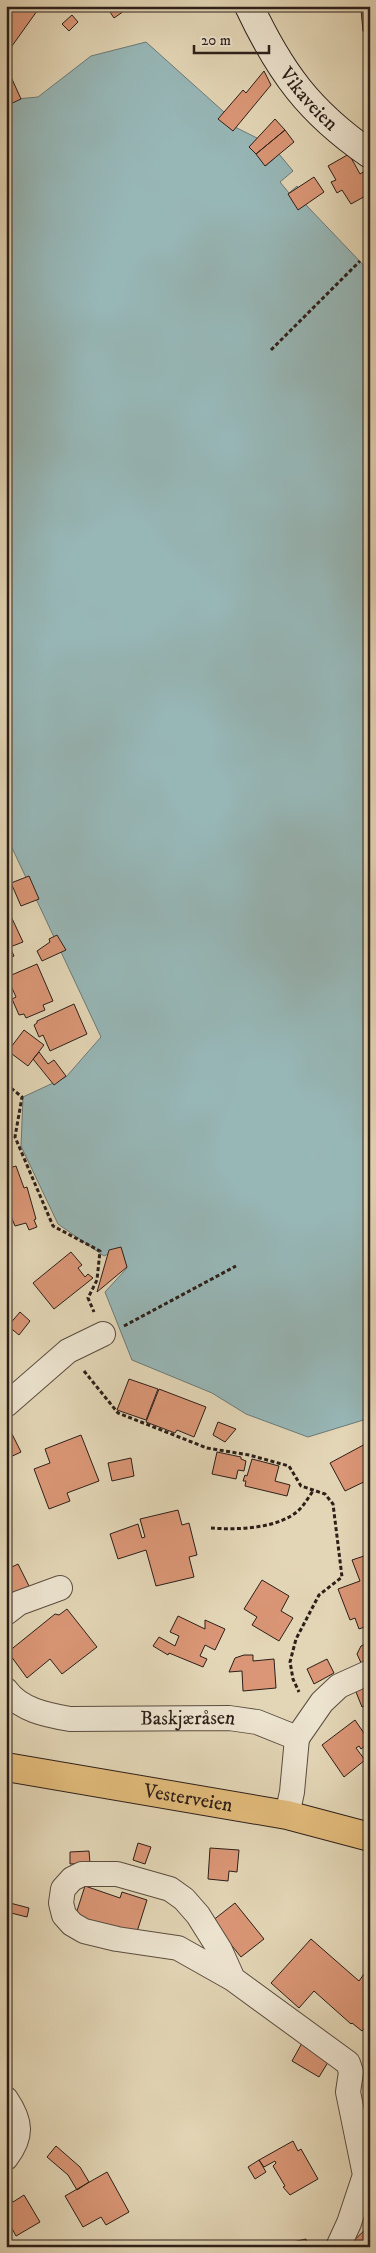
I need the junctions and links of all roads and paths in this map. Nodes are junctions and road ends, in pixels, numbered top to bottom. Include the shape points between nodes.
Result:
1 (249, 6) edge
2 (370, 154) edge
3 (360, 261) dead end
4 (270, 350) dead end
5 (6, 1084) edge
6 (236, 1266) dead end
7 (113, 1330) junction
8 (68, 1351) junction
9 (6, 1405) edge
10 (314, 1490) junction
11 (211, 1528) dead end
12 (60, 1588) dead end
13 (6, 1613) edge
14 (370, 1672) edge
15 (6, 1690) edge
16 (314, 1712) junction
17 (296, 1738) junction
18 (6, 1767) edge
19 (287, 1816) junction
20 (370, 1837) edge
21 (233, 1979) junction
22 (6, 2099) edge
23 (6, 2158) edge
24 (338, 2247) edge

1 - 2 main road, Vikaveien via 269,49 296,88 336,128
3 - 4 path
5 - 7 path via 22,1097 15,1138 53,1226 100,1251 96,1280 88,1298
6 - 7 path
7 - 8 street
8 - 9 street
8 - 10 path via 118,1414 207,1448 249,1454 289,1466 300,1486
10 - 11 path via 300,1510 284,1519 241,1530
10 - 16 path via 325,1494 333,1504 342,1577 319,1595 296,1639 290,1662 301,1696
12 - 13 street via 19,1603
14 - 16 street via 339,1686
15 - 17 street, Baskjæråsen via 28,1708 45,1715 70,1719 229,1718 257,1722
16 - 17 street
17 - 19 street
18 - 19 main road, Vesterveien
19 - 20 main road, Vesterveien
21 - 21 street via 178,1948 84,1931 64,1915 61,1903 64,1889 82,1874 117,1874 170,1889 198,1915 220,1950
21 - 24 street via 348,2063 351,2072 348,2092 365,2175 350,2223
22 - 23 street via 17,2114 19,2131 14,2148

